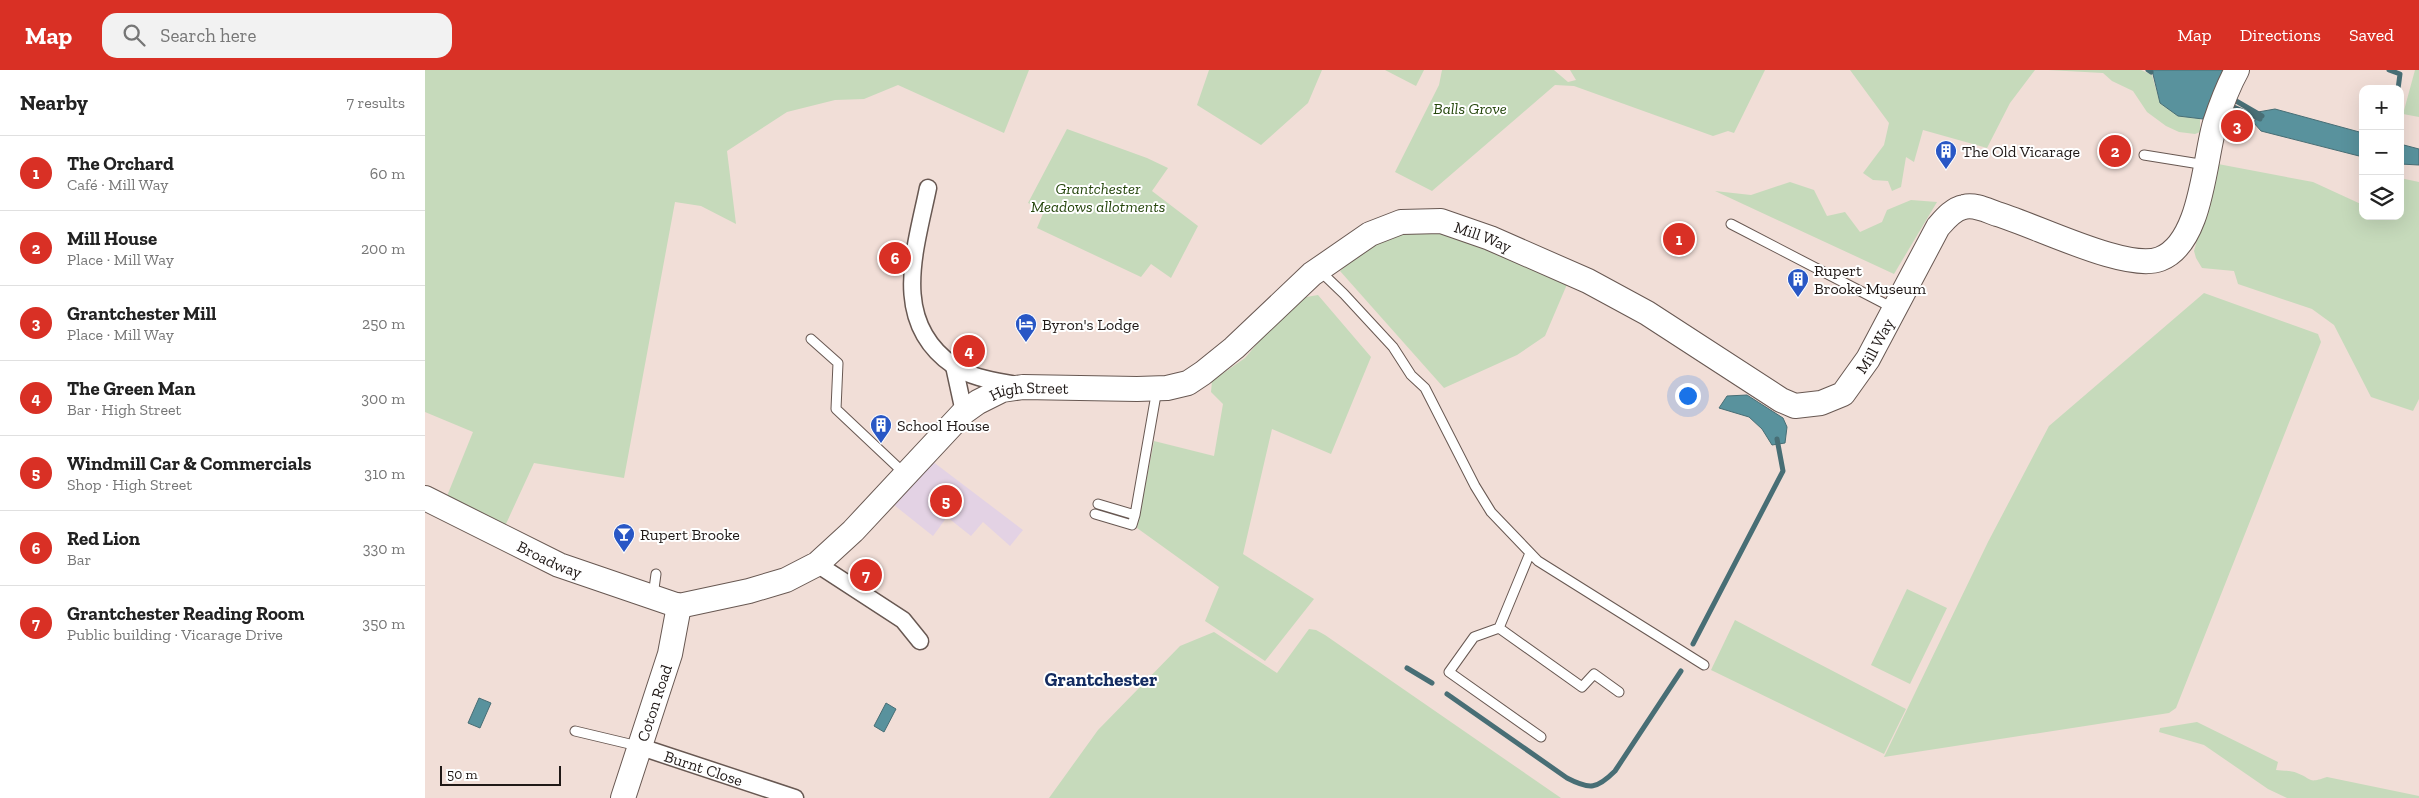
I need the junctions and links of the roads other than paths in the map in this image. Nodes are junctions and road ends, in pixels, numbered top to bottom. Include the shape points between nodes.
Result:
1 (2235, 74) edge
2 (2144, 155) dead end
3 (2206, 165) junction
4 (928, 188) dead end
5 (1731, 224) dead end
6 (1370, 234) joint
7 (1319, 270) junction
8 (1893, 308) junction
9 (811, 339) dead end
10 (954, 366) junction
11 (1023, 387) junction
12 (1157, 388) junction
13 (964, 412) junction
14 (906, 475) junction
15 (425, 498) edge
16 (1098, 504) dead end
17 (1095, 514) dead end
18 (1135, 515) junction
19 (1530, 553) junction
20 (817, 564) junction
21 (656, 574) dead end
22 (653, 598) junction
23 (679, 606) junction
24 (1499, 628) junction
25 (920, 641) dead end
26 (1704, 665) dead end
27 (1619, 692) dead end
28 (575, 731) dead end
29 (1541, 737) dead end
30 (641, 747) junction
31 (623, 798) edge
32 (795, 798) edge

1 - 3 street, Mill Way via 2215,123
2 - 3 lane
3 - 8 street, Mill Way via 2186,235 2172,252 2159,259 2141,262 2122,260 2016,220 1972,206 1964,207 1951,213 1938,228
4 - 10 street via 916,250 911,300 925,339
5 - 8 lane
6 - 7 street, High Street
6 - 8 street, Mill Way via 1401,222 1441,221 1490,238 1647,312 1773,395 1795,406 1821,403 1843,394 1868,359
7 - 12 street, High Street via 1203,373 1188,383
7 - 19 lane via 1393,347 1411,375 1425,388 1487,505
9 - 14 lane via 838,363 836,409
10 - 11 street via 984,378
10 - 13 street
11 - 12 street, High Street
11 - 13 street, High Street via 1002,390
12 - 18 lane
13 - 14 street, High Street
14 - 20 street, High Street
15 - 22 street, Broadway via 559,565
16 - 18 lane
17 - 18 lane via 1132,525
19 - 24 lane
19 - 26 lane via 1620,614
20 - 23 street, High Street via 786,580
20 - 25 street via 903,620
21 - 22 lane
22 - 23 street, Broadway
23 - 30 street, Coton Road via 670,654
24 - 27 lane via 1582,687 1594,674
24 - 29 lane via 1474,637 1449,672
28 - 30 lane
30 - 31 street, Coton Road
30 - 32 street, Burnt Close

